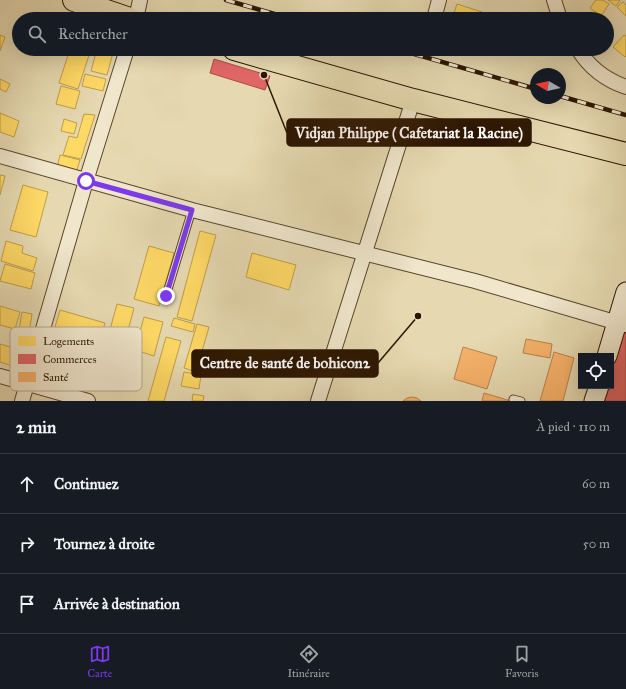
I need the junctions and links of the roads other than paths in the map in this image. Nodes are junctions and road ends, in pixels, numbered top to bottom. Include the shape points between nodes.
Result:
1 (74, 0) edge
2 (140, 0) edge
3 (439, 0) edge
4 (554, 0) edge
5 (109, 12) edge
6 (137, 12) edge
7 (436, 12) edge
8 (558, 12) edge
9 (125, 56) edge
10 (259, 56) edge
11 (584, 56) edge
12 (626, 87) edge
13 (413, 100) junction
14 (626, 154) edge
15 (0, 156) edge
16 (86, 181) junction
17 (192, 210) junction
18 (366, 252) junction
19 (626, 292) edge
20 (166, 296) dead end
21 (622, 324) edge
22 (43, 327) edge
23 (609, 353) edge
24 (0, 376) edge
25 (10, 379) edge
26 (597, 389) edge
27 (24, 391) edge
28 (52, 391) edge
29 (513, 399) dead end
30 (22, 401) edge
31 (88, 401) edge
32 (318, 401) edge
33 (522, 401) edge
34 (594, 401) edge

1 - 5 highway
2 - 6 street
3 - 7 street
4 - 8 street
9 - 16 street
10 - 13 highway
11 - 12 street via 594,69 614,83
13 - 14 highway
13 - 18 street
15 - 16 street
16 - 17 street
16 - 22 street
17 - 18 street
17 - 20 lane
18 - 21 street
18 - 32 street
19 - 21 main road
21 - 23 main road
24 - 25 street
26 - 34 main road
27 - 30 street
28 - 31 street
29 - 33 lane

